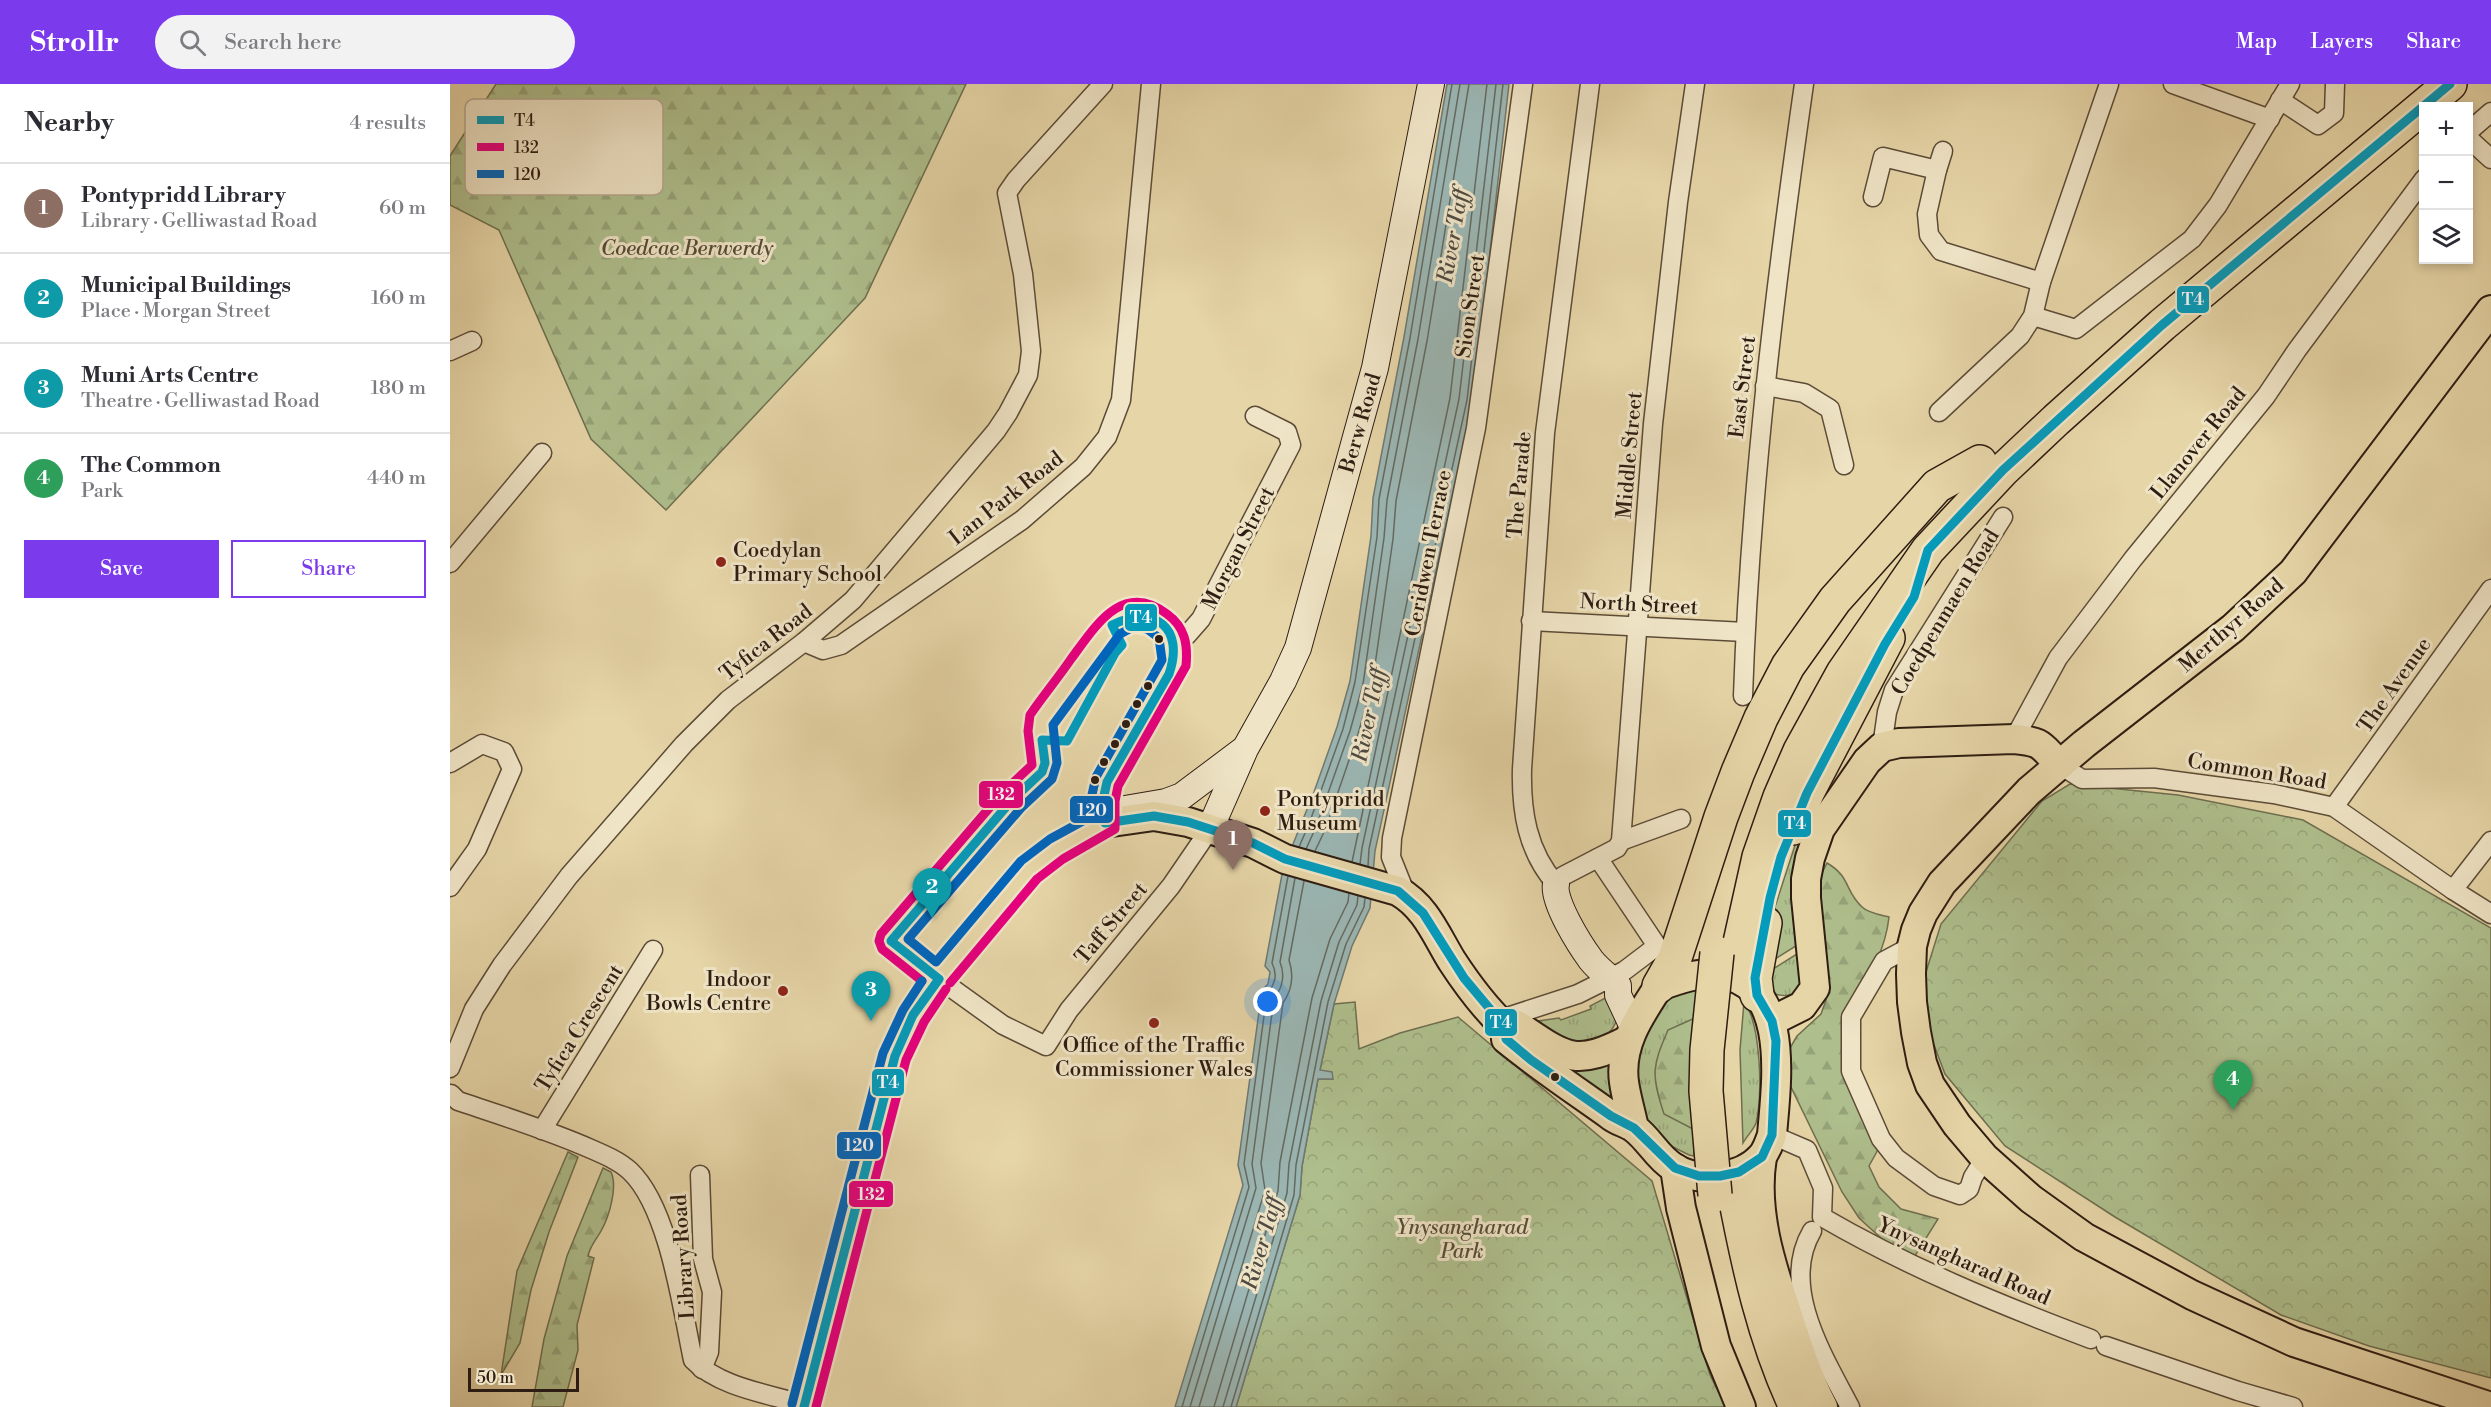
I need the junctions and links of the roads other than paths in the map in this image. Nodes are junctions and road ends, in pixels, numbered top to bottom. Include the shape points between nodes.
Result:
1 (1103, 84) edge
2 (1151, 84) edge
3 (1431, 84) edge
4 (1523, 84) edge
5 (1590, 84) edge
6 (1695, 84) edge
7 (1804, 84) edge
8 (2109, 84) edge
9 (2173, 84) edge
10 (2290, 84) edge
11 (2335, 84) edge
12 (2417, 84) edge
13 (2450, 84) edge
14 (2280, 100) junction
15 (2491, 112) edge
16 (2270, 119) junction
17 (2473, 128) edge
18 (2473, 142) edge
19 (1943, 152) dead end
20 (2491, 159) edge
21 (1937, 170) junction
22 (2419, 186) edge
23 (1873, 197) dead end
24 (2041, 282) junction
25 (2491, 310) edge
26 (2041, 318) junction
27 (472, 341) dead end
28 (450, 351) edge
29 (1765, 386) junction
30 (1939, 412) dead end
31 (1255, 416) dead end
32 (1476, 428) joint
33 (542, 453) dead end
34 (1980, 462) junction
35 (1844, 465) dead end
36 (2003, 517) dead end
37 (1928, 550) junction
38 (450, 562) edge
39 (2489, 595) edge
40 (1532, 621) junction
41 (1639, 626) junction
42 (1745, 632) junction
43 (804, 642) junction
44 (1743, 696) dead end
45 (2014, 739) junction
46 (1882, 747) junction
47 (1245, 749) junction
48 (450, 763) edge
49 (2060, 765) junction
50 (2334, 807) junction
51 (1681, 819) dead end
52 (1105, 823) junction
53 (1210, 829) junction
54 (1622, 836) junction
55 (2491, 841) edge
56 (1598, 858) junction
57 (1556, 884) junction
58 (450, 887) edge
59 (2453, 890) junction
60 (1402, 894) junction
61 (2491, 914) edge
62 (1912, 946) junction
63 (653, 950) dead end
64 (1727, 954) junction
65 (939, 979) junction
66 (1614, 982) junction
67 (1659, 986) junction
68 (1765, 1008) junction
69 (1502, 1024) junction
70 (1630, 1033) junction
71 (450, 1068) edge
72 (450, 1093) edge
73 (1634, 1128) junction
74 (543, 1130) junction
75 (1767, 1146) junction
76 (1985, 1158) junction
77 (1675, 1168) junction
78 (700, 1175) dead end
79 (1724, 1193) junction
80 (1817, 1224) junction
81 (702, 1369) junction
82 (804, 1406) edge
83 (1741, 1407) edge
84 (1774, 1407) edge
85 (1796, 1407) edge
86 (1823, 1407) edge
87 (1850, 1407) edge
88 (2294, 1407) edge
89 (2491, 1407) edge

1 - 43 street, Tyfica Road via 1007,193 1023,273 1030,351 1028,375 1008,413 853,600
2 - 43 street, Lan Park Road via 1121,400 1107,437 1083,467 1022,520 840,645 823,650
3 - 47 main road, Berw Road via 1376,368 1298,648
4 - 32 street, Sion Street
5 - 40 street, The Parade via 1545,433
6 - 41 street, Middle Street via 1653,424
7 - 29 street, East Street
8 - 24 street
9 - 16 street
10 - 14 street
11 - 14 street via 2334,113 2318,125
12 - 34 highway via 2134,321
13 - 37 highway via 2109,372 2003,470
14 - 16 street
15 - 17 street
16 - 26 street via 2218,205 2192,239 2076,329
18 - 20 street
19 - 21 street
21 - 23 street via 1883,157
21 - 24 street via 1927,214 1929,236 1941,251
22 - 45 street, Llanover Road via 2266,396 2058,658
24 - 26 street
25 - 49 main road, Merthyr Road via 2293,572 2233,628
26 - 30 street
27 - 28 street
29 - 35 street via 1804,393 1830,409
29 - 42 street, East Street
31 - 52 street, Morgan Street via 1287,432 1292,445 1201,620 1173,643 1174,664 1107,782 1103,800
32 - 60 street, Ceridwen Terrace via 1392,838 1391,857
33 - 38 street
34 - 64 highway via 1909,544 1835,643 1782,746 1752,815 1737,862 1723,916
34 - 67 highway via 1937,486 1835,600 1788,666 1738,772 1675,958
36 - 46 street, Coedpenmaen Road via 1894,690
37 - 64 highway via 1843,673 1800,751 1780,797
37 - 68 highway via 1914,597 1807,793 1781,857 1755,978
39 - 50 street, The Avenue
40 - 41 street, North Street
40 - 57 street, The Parade via 1521,798 1535,852
41 - 42 street, North Street
41 - 54 street, Middle Street
42 - 44 street, East Street
43 - 71 street, Tyfica Road via 714,714 569,876 474,1009
45 - 46 main road
45 - 49 main road via 2044,746
46 - 68 main road via 1867,761 1820,829 1810,858 1806,898 1815,988 1802,1006
47 - 52 main road, Berw Road via 1182,796 1126,808
47 - 53 main road, Berw Road
48 - 58 street via 482,744 504,752 512,769 477,849
49 - 50 street, Common Road via 2082,779 2154,778 2274,794
49 - 62 main road, Merthyr Road via 2029,791 1942,883 1923,913
50 - 59 street, Common Road
51 - 54 street
52 - 53 main road via 1154,816
52 - 65 main road via 1041,860 1024,875
53 - 60 main road via 1285,859
53 - 65 street, Taff Street via 1171,886 1069,1010 1046,1046 1003,1025
54 - 56 street via 1617,848
55 - 59 street
56 - 57 street via 1563,876
56 - 66 street via 1657,946
57 - 66 main road via 1555,893 1564,914 1592,961
59 - 61 street, Common Road
60 - 69 main road via 1429,919 1452,961
62 - 76 main road, Merthyr Road via 1911,1002 1922,1063 1941,1102
62 - 76 street via 1884,961 1851,1017 1851,1071 1881,1138 1896,1158 1934,1186 1960,1195 1969,1189
63 - 74 street, Tyfica Crescent
64 - 79 highway, bridge via 1707,1060 1708,1132
65 - 82 main road via 904,1029 895,1056
66 - 67 main road
66 - 69 street
66 - 70 main road
67 - 68 main road via 1699,975 1732,976
67 - 70 main road
68 - 75 main road via 1776,1041
69 - 70 main road via 1517,1025 1556,1050 1580,1057 1594,1056
69 - 73 main road via 1506,1039 1531,1060
70 - 73 main road via 1624,1057 1624,1082
72 - 74 street via 458,1101
73 - 77 main road
74 - 81 street via 617,1161 640,1182 666,1241 693,1360
75 - 77 main road via 1739,1172 1699,1176
75 - 80 street via 1807,1150 1823,1188
75 - 86 main road via 1759,1176 1766,1244 1801,1358
76 - 89 main road, Merthyr Road via 2031,1199 2084,1237 2192,1295 2294,1342
77 - 83 main road via 1681,1208 1713,1335
78 - 81 street, Library Road via 703,1259 712,1292 709,1352
79 - 84 highway via 1730,1273 1747,1335
79 - 85 highway
80 - 87 street via 1805,1242 1802,1293 1817,1341
80 - 88 street, Ynysangharad Road via 2098,1343
81 - 82 street via 717,1378

